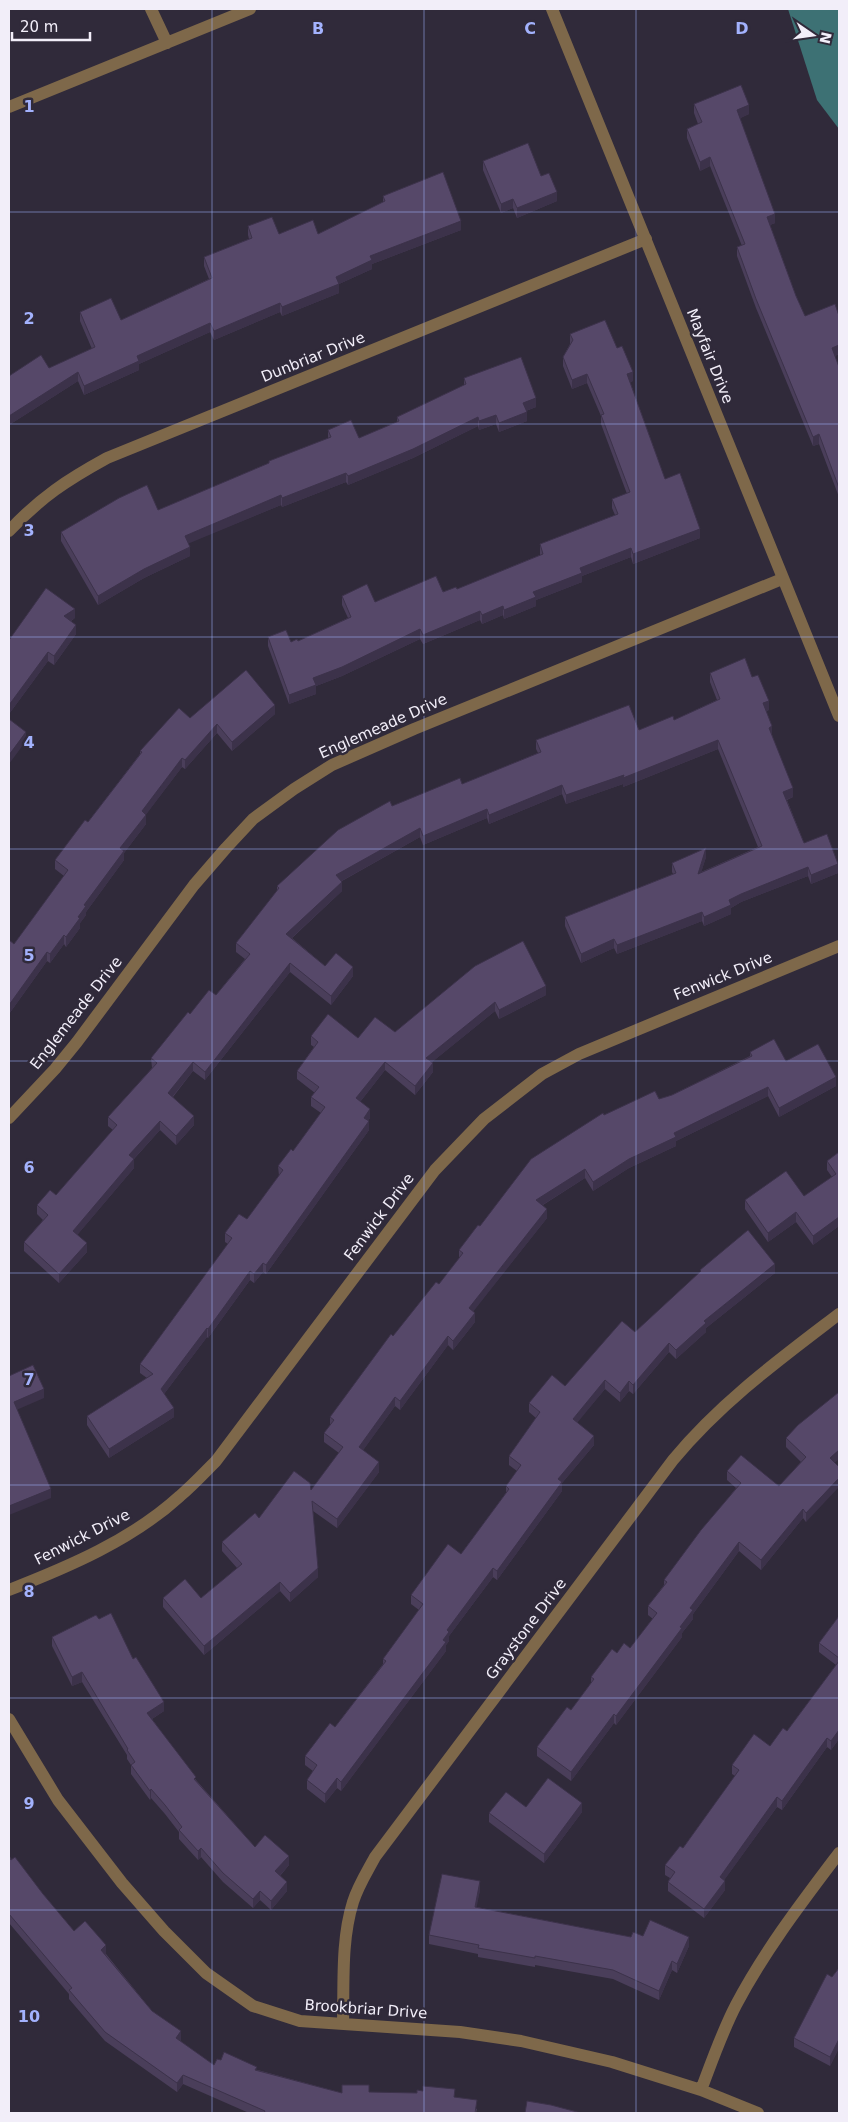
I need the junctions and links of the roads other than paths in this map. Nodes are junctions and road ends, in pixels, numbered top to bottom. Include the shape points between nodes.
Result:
1 (151, 9) edge
2 (250, 9) edge
3 (552, 9) edge
4 (168, 43) junction
5 (9, 107) edge
6 (646, 240) junction
7 (9, 531) edge
8 (782, 579) junction
9 (839, 716) edge
10 (839, 946) edge
11 (9, 1118) edge
12 (839, 1314) edge
13 (9, 1590) edge
14 (9, 1719) edge
15 (839, 1853) edge
16 (343, 2024) junction
17 (702, 2090) junction
18 (758, 2113) edge

1 - 4 street
2 - 4 street
3 - 6 street, Mayfair Drive
4 - 5 street
6 - 7 street, Dunbriar Drive via 107,458 67,480 30,508
6 - 8 street, Mayfair Drive
8 - 9 street, Mayfair Drive
8 - 11 street, Englemeade Drive via 414,729 332,765 294,789 254,819 226,848 194,885 77,1042
10 - 13 street, Fenwick Drive via 579,1054 516,1093 484,1118 435,1170 216,1461 180,1497 132,1532 47,1575
12 - 16 street, Graystone Drive via 759,1375 696,1433 375,1857 353,1902 348,1926
14 - 16 street, Brookbriar Drive via 58,1800 96,1852 164,1931 206,1973 253,2006 300,2021
15 - 17 street via 762,1958 720,2039
16 - 17 street, Brookbriar Drive via 460,2032 522,2041 612,2062
17 - 18 street, Brookbriar Drive

